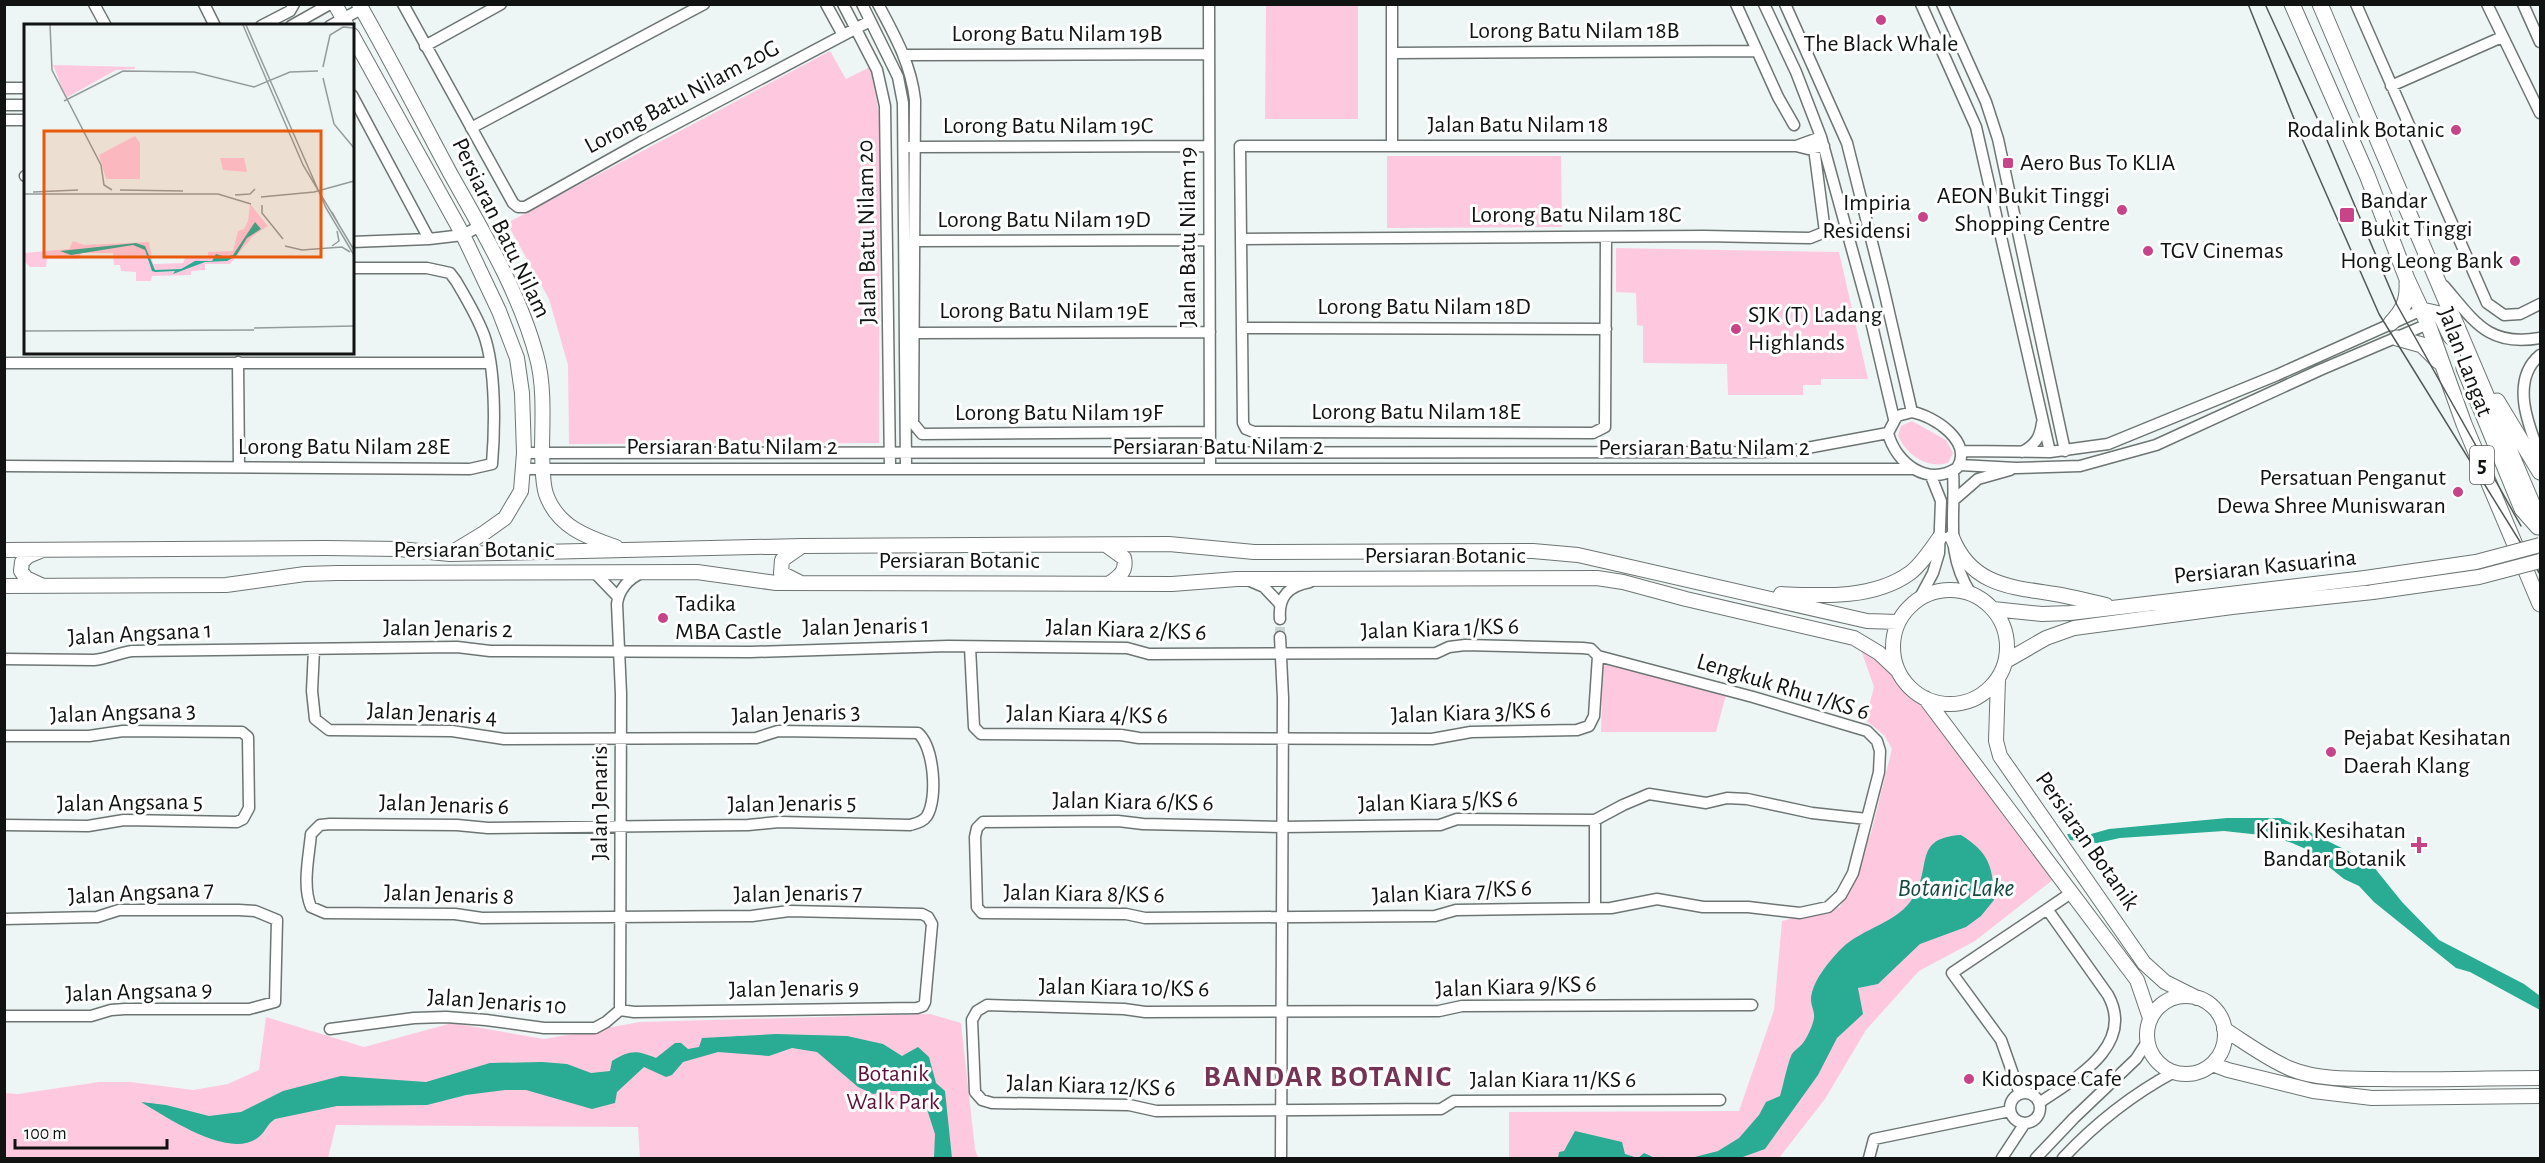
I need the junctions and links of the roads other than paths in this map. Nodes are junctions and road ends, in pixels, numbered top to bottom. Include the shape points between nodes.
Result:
1 (94, 4) edge
2 (204, 4) edge
3 (294, 4) edge
4 (330, 4) edge
5 (335, 4) edge
6 (403, 4) edge
7 (501, 4) edge
8 (704, 4) edge
9 (826, 4) edge
10 (843, 4) edge
11 (862, 4) edge
12 (878, 4) edge
13 (1209, 4) edge
14 (1392, 4) edge
15 (1736, 4) edge
16 (1764, 4) edge
17 (1785, 4) edge
18 (1920, 4) edge
19 (1942, 4) edge
20 (2292, 4) edge
21 (2320, 4) edge
22 (2356, 4) edge
23 (2487, 4) edge
24 (2523, 4) edge
25 (360, 7) edge
26 (2536, 20) edge
27 (870, 21) junction
28 (345, 22) edge
29 (105, 24) edge
30 (214, 24) edge
31 (265, 24) edge
32 (295, 24) edge
33 (855, 28) junction
34 (843, 35) junction
35 (2502, 37) junction
36 (354, 39) edge
37 (2541, 42) edge
38 (425, 46) junction
39 (1756, 51) junction
40 (1392, 53) junction
41 (1209, 54) junction
42 (905, 55) junction
43 (2391, 86) junction
44 (4, 88) edge
45 (24, 88) edge
46 (354, 99) edge
47 (15, 105) edge
48 (4, 113) edge
49 (2541, 114) edge
50 (4, 120) edge
51 (24, 120) edge
52 (1794, 125) dead end
53 (471, 128) junction
54 (1998, 139) junction
55 (1980, 142) junction
56 (1819, 144) junction
57 (1209, 146) junction
58 (1392, 146) junction
59 (888, 147) junction
60 (903, 147) junction
61 (915, 147) junction
62 (2398, 186) junction
63 (480, 226) junction
64 (463, 235) junction
65 (1606, 237) junction
66 (429, 239) junction
67 (1241, 239) junction
68 (1209, 240) junction
69 (914, 241) junction
70 (354, 242) edge
71 (354, 268) edge
72 (2433, 268) junction
73 (2407, 279) junction
74 (2541, 304) edge
75 (2035, 312) junction
76 (2019, 315) junction
77 (2428, 315) junction
78 (2391, 323) junction
79 (1242, 328) junction
80 (1606, 329) junction
81 (1210, 332) junction
82 (914, 333) junction
83 (2397, 338) junction
84 (2541, 338) edge
85 (2541, 355) edge
86 (86, 358) edge
87 (238, 362) junction
88 (4, 363) edge
89 (490, 363) junction
90 (2442, 365) junction
91 (2480, 380) junction
92 (1912, 412) junction
93 (1894, 419) junction
94 (2043, 420) junction
95 (1210, 432) junction
96 (1888, 434) junction
97 (890, 451) junction
98 (905, 451) junction
99 (1962, 451) junction
100 (2066, 451) junction
101 (1210, 452) junction
102 (1638, 452) junction
103 (2021, 452) junction
104 (2050, 452) junction
105 (524, 453) junction
106 (542, 453) junction
107 (2541, 455) edge
108 (4, 466) edge
109 (239, 468) junction
110 (543, 468) junction
111 (890, 468) junction
112 (906, 468) junction
113 (1210, 468) junction
114 (1638, 468) junction
115 (1956, 468) junction
116 (2016, 468) junction
117 (524, 469) junction
118 (1913, 469) junction
119 (2541, 472) edge
120 (1931, 476) junction
121 (1955, 499) junction
122 (2541, 522) edge
123 (2541, 530) edge
124 (1946, 537) junction
125 (2541, 544) edge
126 (1106, 545) junction
127 (802, 546) junction
128 (4, 550) edge
129 (44, 550) junction
130 (626, 550) junction
131 (450, 554) junction
132 (2541, 561) edge
133 (594, 572) junction
134 (643, 572) junction
135 (1237, 579) junction
136 (1328, 579) junction
137 (801, 583) junction
138 (1109, 584) junction
139 (4, 586) edge
140 (43, 586) junction
141 (1749, 593) junction
142 (1971, 594) junction
143 (618, 597) junction
144 (1919, 599) junction
145 (1280, 604) junction
146 (2541, 604) edge
147 (2113, 607) junction
148 (1993, 609) junction
149 (1280, 619) tunnel mouth
150 (1898, 622) junction
151 (1280, 637) tunnel mouth
152 (970, 647) junction
153 (314, 649) junction
154 (277, 650) joint
155 (619, 651) junction
156 (1280, 654) junction
157 (1598, 656) junction
158 (4, 658) edge
159 (2006, 661) junction
160 (1897, 670) junction
161 (1998, 679) junction
162 (1925, 699) junction
163 (4, 736) edge
164 (621, 737) junction
165 (1283, 738) junction
166 (933, 783) joint
167 (249, 808) joint
168 (1867, 819) junction
169 (1595, 820) junction
170 (983, 822) joint
171 (4, 825) edge
172 (1282, 827) junction
173 (620, 828) junction
174 (307, 873) joint
175 (2071, 893) junction
176 (1625, 906) joint
177 (1595, 908) junction
178 (2047, 909) junction
179 (621, 917) junction
180 (1282, 917) junction
181 (4, 919) edge
182 (930, 962) joint
183 (2197, 998) junction
184 (275, 1002) joint
185 (1752, 1005) dead end
186 (620, 1010) junction
187 (1281, 1010) junction
188 (4, 1016) edge
189 (2150, 1018) junction
190 (972, 1020) joint
191 (330, 1029) dead end
192 (2224, 1029) junction
193 (2147, 1042) junction
194 (2212, 1064) junction
195 (2174, 1072) junction
196 (2541, 1077) edge
197 (2020, 1094) junction
198 (2541, 1096) edge
199 (1720, 1100) dead end
200 (2039, 1103) junction
201 (1281, 1108) junction
202 (2010, 1111) junction
203 (2025, 1124) junction
204 (1281, 1158) edge
205 (1869, 1158) edge
206 (2002, 1158) edge
207 (2036, 1158) edge
208 (2063, 1158) edge

1 - 29 street
2 - 30 street
3 - 31 street via 290,11
4 - 32 street
5 - 28 main road
6 - 38 street
7 - 38 street
8 - 53 street
9 - 34 street
10 - 33 street, Jalan Batu Nilam 20
11 - 27 street, Jalan Batu Nilam 20
12 - 42 street
13 - 41 street, Jalan Batu Nilam 19
14 - 40 street
15 - 39 street
16 - 56 street via 1796,72
17 - 92 street via 1847,143
18 - 55 street via 1977,127
19 - 54 street via 1986,102
20 - 73 highway, Jalan Langat / 5
21 - 62 highway, Jalan Langat / 5
22 - 43 street
23 - 35 street
24 - 26 street
25 - 28 street
25 - 63 main road, Persiaran Batu Nilam
26 - 37 street
27 - 33 street, Lorong Batu Nilam 20G
27 - 60 street, Jalan Batu Nilam 20 via 898,77 903,103
33 - 34 street, Lorong Batu Nilam 20G
33 - 59 street, Jalan Batu Nilam 20 via 878,70 884,91
34 - 53 street, Lorong Batu Nilam 20G via 525,207 513,203
35 - 43 street
35 - 49 street
36 - 64 main road, Persiaran Batu Nilam
38 - 53 street
39 - 40 street, Lorong Batu Nilam 18B
39 - 52 street
40 - 58 street
41 - 42 street, Lorong Batu Nilam 19B
41 - 57 street, Jalan Batu Nilam 19
42 - 61 street via 914,89
43 - 74 street via 2487,303 2504,315 2520,314
44 - 45 street
46 - 66 street
47 - 48 street
50 - 51 street
54 - 55 street
54 - 75 street
55 - 76 street
56 - 58 street, Jalan Batu Nilam 18
56 - 65 street, Lorong Batu Nilam 18C via 1825,232 1810,238
56 - 93 street via 1867,304
57 - 61 street, Lorong Batu Nilam 19C
57 - 68 street, Jalan Batu Nilam 19
58 - 67 street, Jalan Batu Nilam 18 via 1240,146
59 - 60 street, Lorong Batu Nilam 19C
59 - 97 street, Jalan Batu Nilam 20
60 - 61 street, Lorong Batu Nilam 19C
60 - 98 street, Jalan Batu Nilam 20
61 - 69 street
62 - 72 highway, Jalan Langat / 5
62 - 77 highway, 5 via 2403,218 2434,294
63 - 64 street
63 - 106 main road, Persiaran Batu Nilam via 523,314 538,360
64 - 66 street
64 - 105 main road, Persiaran Batu Nilam via 517,358
65 - 67 street, Lorong Batu Nilam 18C
65 - 80 street
66 - 70 street
67 - 79 street
68 - 69 street, Lorong Batu Nilam 19D
68 - 81 street, Jalan Batu Nilam 19
69 - 82 street
71 - 89 street, Lorong Batu Nilam 28E via 450,273 484,336
72 - 84 street via 2472,319 2490,334 2507,340
72 - 91 highway, Jalan Langat / 5
73 - 77 highway, Jalan Langat / 5
73 - 78 highway via 2408,296
75 - 76 street
75 - 100 street
76 - 94 street
77 - 78 street
77 - 83 street
77 - 90 highway, Jalan Langat / 5
77 - 123 highway, 5 via 2446,322 2522,509
78 - 100 street via 2155,426 2108,444
79 - 80 street, Lorong Batu Nilam 18D
79 - 80 street, Lorong Batu Nilam 18E via 1243,423 1254,432 1593,434 1605,427
81 - 82 street, Lorong Batu Nilam 19E
81 - 95 street, Jalan Batu Nilam 19
82 - 95 street, Lorong Batu Nilam 19F via 913,423 922,434
83 - 90 highway via 2422,345
83 - 116 street via 2156,445 2080,466
85 - 107 street via 2532,362 2524,390 2524,408
86 - 87 street
86 - 88 street
87 - 89 street
87 - 109 street
89 - 109 street, Lorong Batu Nilam 28E via 492,464 470,469
90 - 146 highway, Jalan Langat / 5
91 - 119 highway via 2496,398
91 - 122 highway, Jalan Langat / 5
92 - 93 street via 1901,413
92 - 99 street via 1925,415 1950,433
93 - 96 street
94 - 103 street via 2033,447
94 - 104 street
95 - 101 street, Jalan Batu Nilam 19
96 - 102 street, Persiaran Batu Nilam 2 via 1796,450
96 - 118 street via 1899,457
97 - 98 street, Persiaran Batu Nilam 2
97 - 106 street, Persiaran Batu Nilam 2
97 - 111 street, Jalan Batu Nilam 20
98 - 101 street, Persiaran Batu Nilam 2
98 - 112 street, Jalan Batu Nilam 20
99 - 103 street
99 - 115 street
100 - 104 street
101 - 102 street, Persiaran Batu Nilam 2
101 - 113 street, Jalan Batu Nilam 19
102 - 114 street
103 - 104 street
105 - 106 street, Persiaran Batu Nilam 2
105 - 117 main road, Persiaran Batu Nilam
106 - 110 main road, Persiaran Batu Nilam
108 - 109 street, Lorong Batu Nilam 28E
110 - 111 street, Persiaran Batu Nilam 2
110 - 117 street, Persiaran Batu Nilam 2
110 - 130 main road, Persiaran Batu Nilam via 547,496 564,522 587,538
111 - 112 street, Persiaran Batu Nilam 2
112 - 113 street, Persiaran Batu Nilam 2
113 - 114 street, Persiaran Batu Nilam 2
114 - 118 street, Persiaran Batu Nilam 2
115 - 116 street
115 - 120 street
115 - 121 street
116 - 121 street via 1978,479
117 - 131 main road, Persiaran Batu Nilam via 521,491 505,518
118 - 120 street
120 - 124 street via 1941,501
121 - 124 street
124 - 141 main road via 1910,573 1889,585 1843,594
124 - 142 street
124 - 144 street
124 - 147 main road via 1974,570 2004,586
125 - 147 main road, Persiaran Kasuarina, bridge via 2476,562
126 - 127 main road, Persiaran Botanic
126 - 138 main road via 1124,558 1126,565
126 - 141 main road, Persiaran Botanic via 1168,544 1254,552 1553,552
127 - 130 main road, Persiaran Botanic
127 - 137 main road via 782,560 780,566 781,573
128 - 129 main road, Persiaran Botanic
129 - 131 main road, Persiaran Botanic via 326,548
129 - 140 main road via 28,556 21,571
130 - 131 main road, Persiaran Botanic
132 - 159 main road, Persiaran Kasuarina, bridge via 2479,578 2074,628 2046,638
133 - 134 main road, Persiaran Botanic
133 - 140 main road, Persiaran Botanic via 337,573 226,585
133 - 143 street
134 - 137 main road, Persiaran Botanic via 697,572
134 - 143 street via 631,579
135 - 136 main road, Persiaran Botanic
135 - 138 main road, Persiaran Botanic
135 - 145 street via 1264,587
136 - 145 street via 1288,590
136 - 160 main road, Persiaran Botanic via 1597,578 1623,582 1854,638
137 - 138 main road, Persiaran Botanic
139 - 140 main road, Persiaran Botanic
141 - 150 main road, Persiaran Botanic via 1868,621
142 - 144 main road via 1944,590
142 - 148 main road
143 - 155 street, Jalan Jenaris
144 - 150 main road
145 - 149 street
147 - 148 main road, Persiaran Kasuarina via 2070,614
148 - 159 main road via 2003,624
150 - 160 main road via 1893,638
151 - 156 street
152 - 155 street, Jalan Jenaris 1
152 - 156 street, Jalan Kiara 2/KS 6
152 - 165 street, Jalan Kiara 4/KS 6 via 974,727 981,734
153 - 154 street, Jalan Jenaris 2
153 - 155 street, Jalan Jenaris 2
153 - 164 street, Jalan Jenaris 4 via 315,719 329,730 452,731 504,739
154 - 158 street, Jalan Angsana 1 via 132,651 94,660
155 - 164 street, Jalan Jenaris
156 - 157 street, Jalan Kiara 1/KS 6 via 1436,653 1466,645 1583,648
156 - 165 street
157 - 165 street, Jalan Kiara 3/KS 6 via 1594,716 1583,729 1471,732 1432,739
157 - 168 street, Lengkuk Rhu 1/KS 6 via 1867,731 1880,751
159 - 161 main road
160 - 162 main road via 1909,687
161 - 162 main road via 1987,691 1957,704
161 - 183 main road, Persiaran Botanik via 1996,741 2000,756 2144,963 2164,982
162 - 175 main road, Persiaran Botanik
163 - 167 street, Jalan Angsana 3 via 242,732 248,737
164 - 166 street, Jalan Jenaris 3 via 756,738 778,731 918,733 931,755
164 - 173 street, Jalan Jenaris
165 - 172 street
166 - 173 street, Jalan Jenaris 5 via 926,817 910,825 779,822
167 - 171 street, Jalan Angsana 5 via 237,822 124,820 88,826
168 - 169 street via 1812,813 1747,799 1726,798 1706,803 1649,794
168 - 176 street, Lengkuk Rhu 1/KS 6 via 1853,873 1841,895 1828,907 1800,913 1703,907 1657,899
169 - 172 street, Jalan Kiara 5/KS 6 via 1457,819 1440,825
169 - 177 street
170 - 172 street, Jalan Kiara 6/KS 6 via 1118,821
170 - 180 street, Jalan Kiara 8/KS 6 via 975,837 977,907 982,913
172 - 180 street
173 - 174 street, Jalan Jenaris 6 via 320,825 311,834
173 - 179 street, Jalan Jenaris
174 - 179 street, Jalan Jenaris 8 via 311,907 325,913
175 - 178 street
175 - 189 main road, Persiaran Botanik via 2137,980
176 - 177 street, Jalan Kiara 7/KS 6
177 - 180 street, Jalan Kiara 7/KS 6 via 1456,910 1435,916
178 - 197 street via 1952,973 2001,1040
178 - 200 street via 2108,995 2116,1019 2111,1042 2103,1051 2078,1076
179 - 182 street, Jalan Jenaris 7 via 752,916 789,911 922,914 932,924
179 - 186 street, Jalan Jenaris
180 - 187 street
181 - 184 street, Jalan Angsana 7 via 96,917 119,910 255,911 276,920
182 - 186 street, Jalan Jenaris 9 via 925,1002 917,1008
183 - 189 main road via 2175,998 2156,1009
183 - 192 main road via 2215,1010
184 - 188 street, Jalan Angsana 9 via 249,1010 125,1009 91,1016
185 - 187 street, Jalan Kiara 9/KS 6
186 - 191 street, Jalan Jenaris 10 via 595,1028 544,1028 446,1017
187 - 190 street, Jalan Kiara 10/KS 6 via 1145,1012 987,1005
187 - 201 street
189 - 193 main road
190 - 201 street, Jalan Kiara 12/KS 6 via 975,1092 992,1103 1129,1105 1156,1111
192 - 194 main road via 2220,1054
192 - 196 main road via 2266,1057 2310,1075 2413,1080
193 - 195 main road via 2152,1055
193 - 207 street via 2136,1059
194 - 195 main road via 2194,1073
194 - 198 main road via 2313,1091 2372,1098
195 - 208 street via 2150,1084 2088,1132
197 - 200 street via 2030,1094
197 - 202 street
199 - 201 street, Jalan Kiara 11/KS 6 via 1454,1101 1441,1108
200 - 203 street via 2036,1119
201 - 204 street
202 - 203 street via 2013,1118
202 - 205 street via 1874,1139
203 - 206 street

